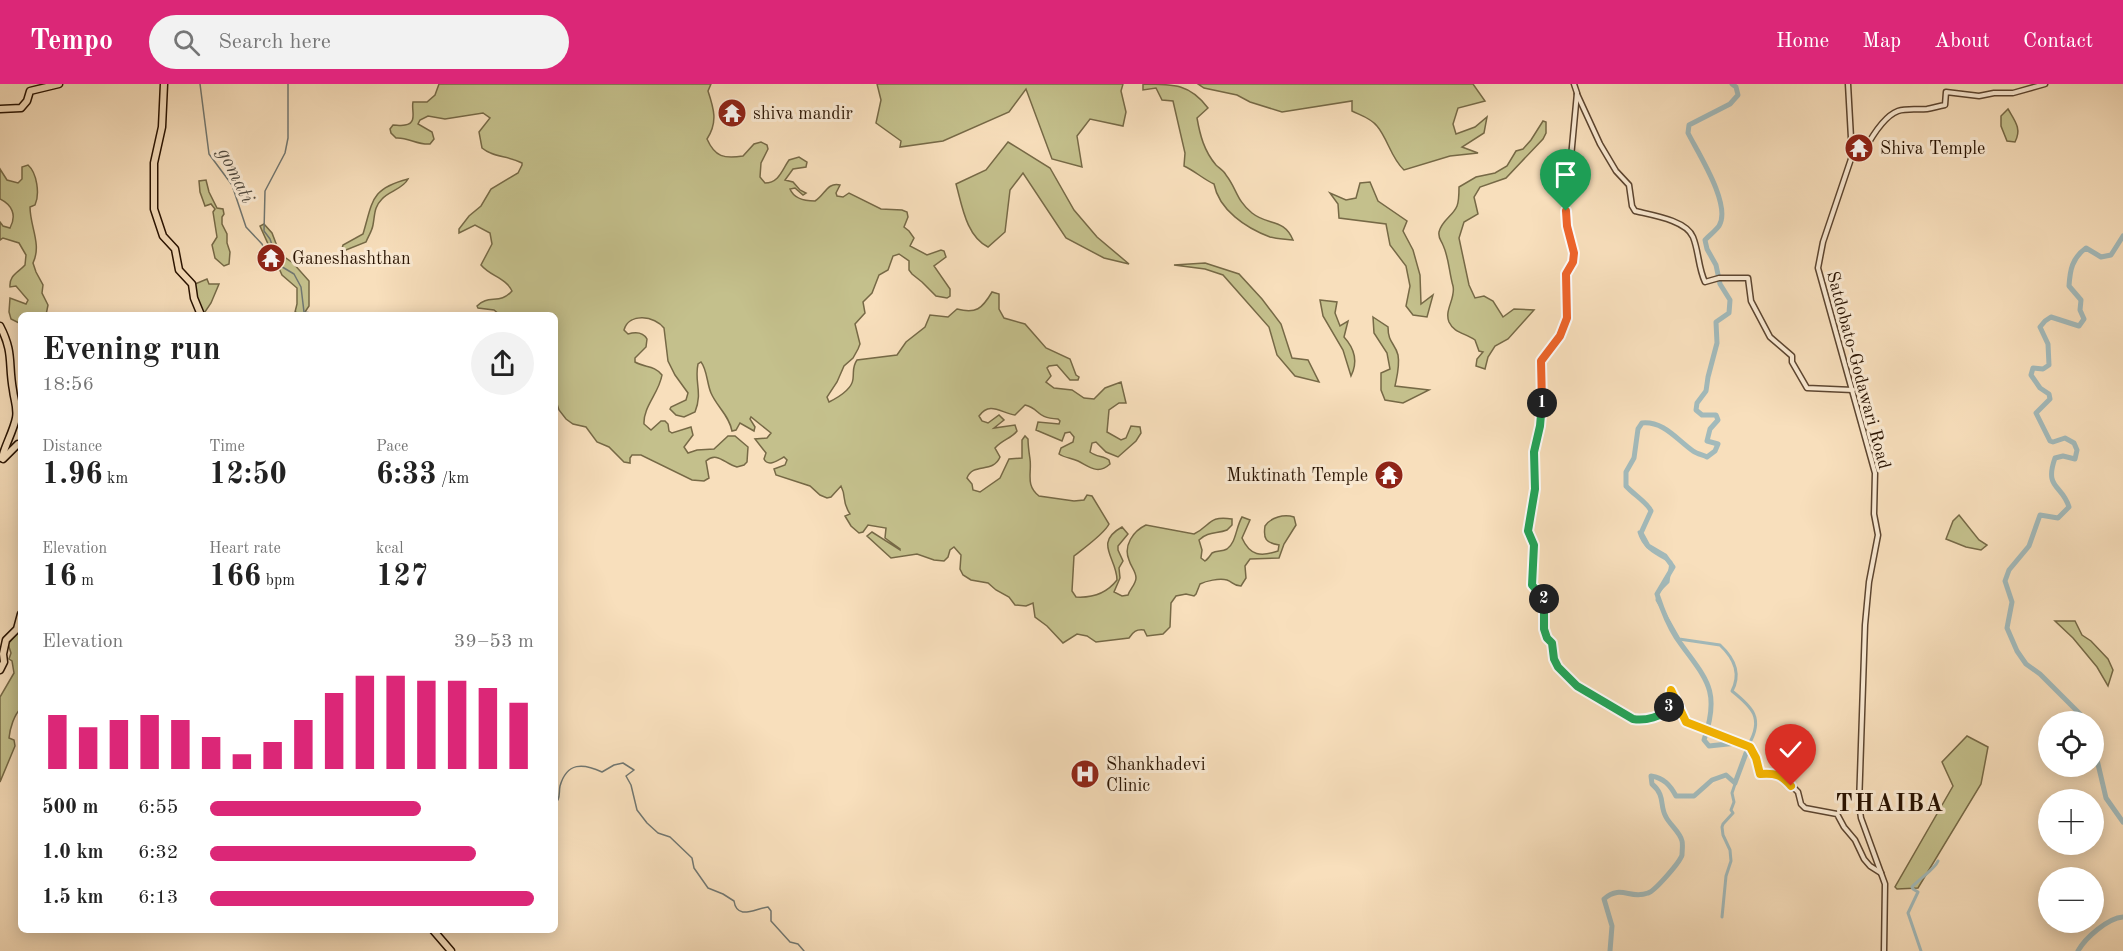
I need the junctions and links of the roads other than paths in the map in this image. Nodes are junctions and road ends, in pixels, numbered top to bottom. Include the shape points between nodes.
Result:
1 (59, 84) edge
2 (164, 84) edge
3 (1574, 84) edge
4 (1848, 84) edge
5 (2045, 84) edge
6 (1576, 93) junction
7 (0, 109) edge
8 (1853, 151) junction
9 (200, 312) edge
10 (0, 326) edge
11 (1853, 390) junction
12 (18, 444) edge
13 (18, 625) edge
14 (0, 670) edge
15 (1881, 873) junction
16 (436, 933) edge
17 (452, 951) edge
18 (1884, 951) edge

1 - 7 main road via 30,91 21,108
2 - 9 main road via 162,127 154,163 155,215 163,236 174,245 179,270 192,284
3 - 6 street
4 - 8 street, Satdobato-Godawari Road
5 - 8 street via 2013,93 1979,96 1946,92 1946,105 1891,114 1864,151
6 - 11 street via 1600,144 1629,185 1635,211 1686,227 1693,238 1705,282 1748,278 1750,301 1770,337 1792,356 1807,388
6 - 15 street via 1566,211 1573,251 1573,262 1566,274 1568,311 1560,336 1541,363 1542,409 1534,452 1535,489 1528,531 1534,545 1532,585 1544,600 1544,629 1552,643 1554,659 1570,680 1637,720 1666,712 1673,691 1686,722 1750,747 1758,773 1783,777 1798,792 1803,807 1838,814 1864,859
8 - 11 street, Satdobato-Godawari Road via 1818,268
10 - 12 main road via 11,357 17,407 2,458
11 - 15 street, Satdobato-Godawari Road via 1874,466 1878,535 1865,625 1859,809
13 - 14 main road via 6,640
15 - 18 street, Satdobato-Godawari Road via 1885,890
16 - 17 main road

